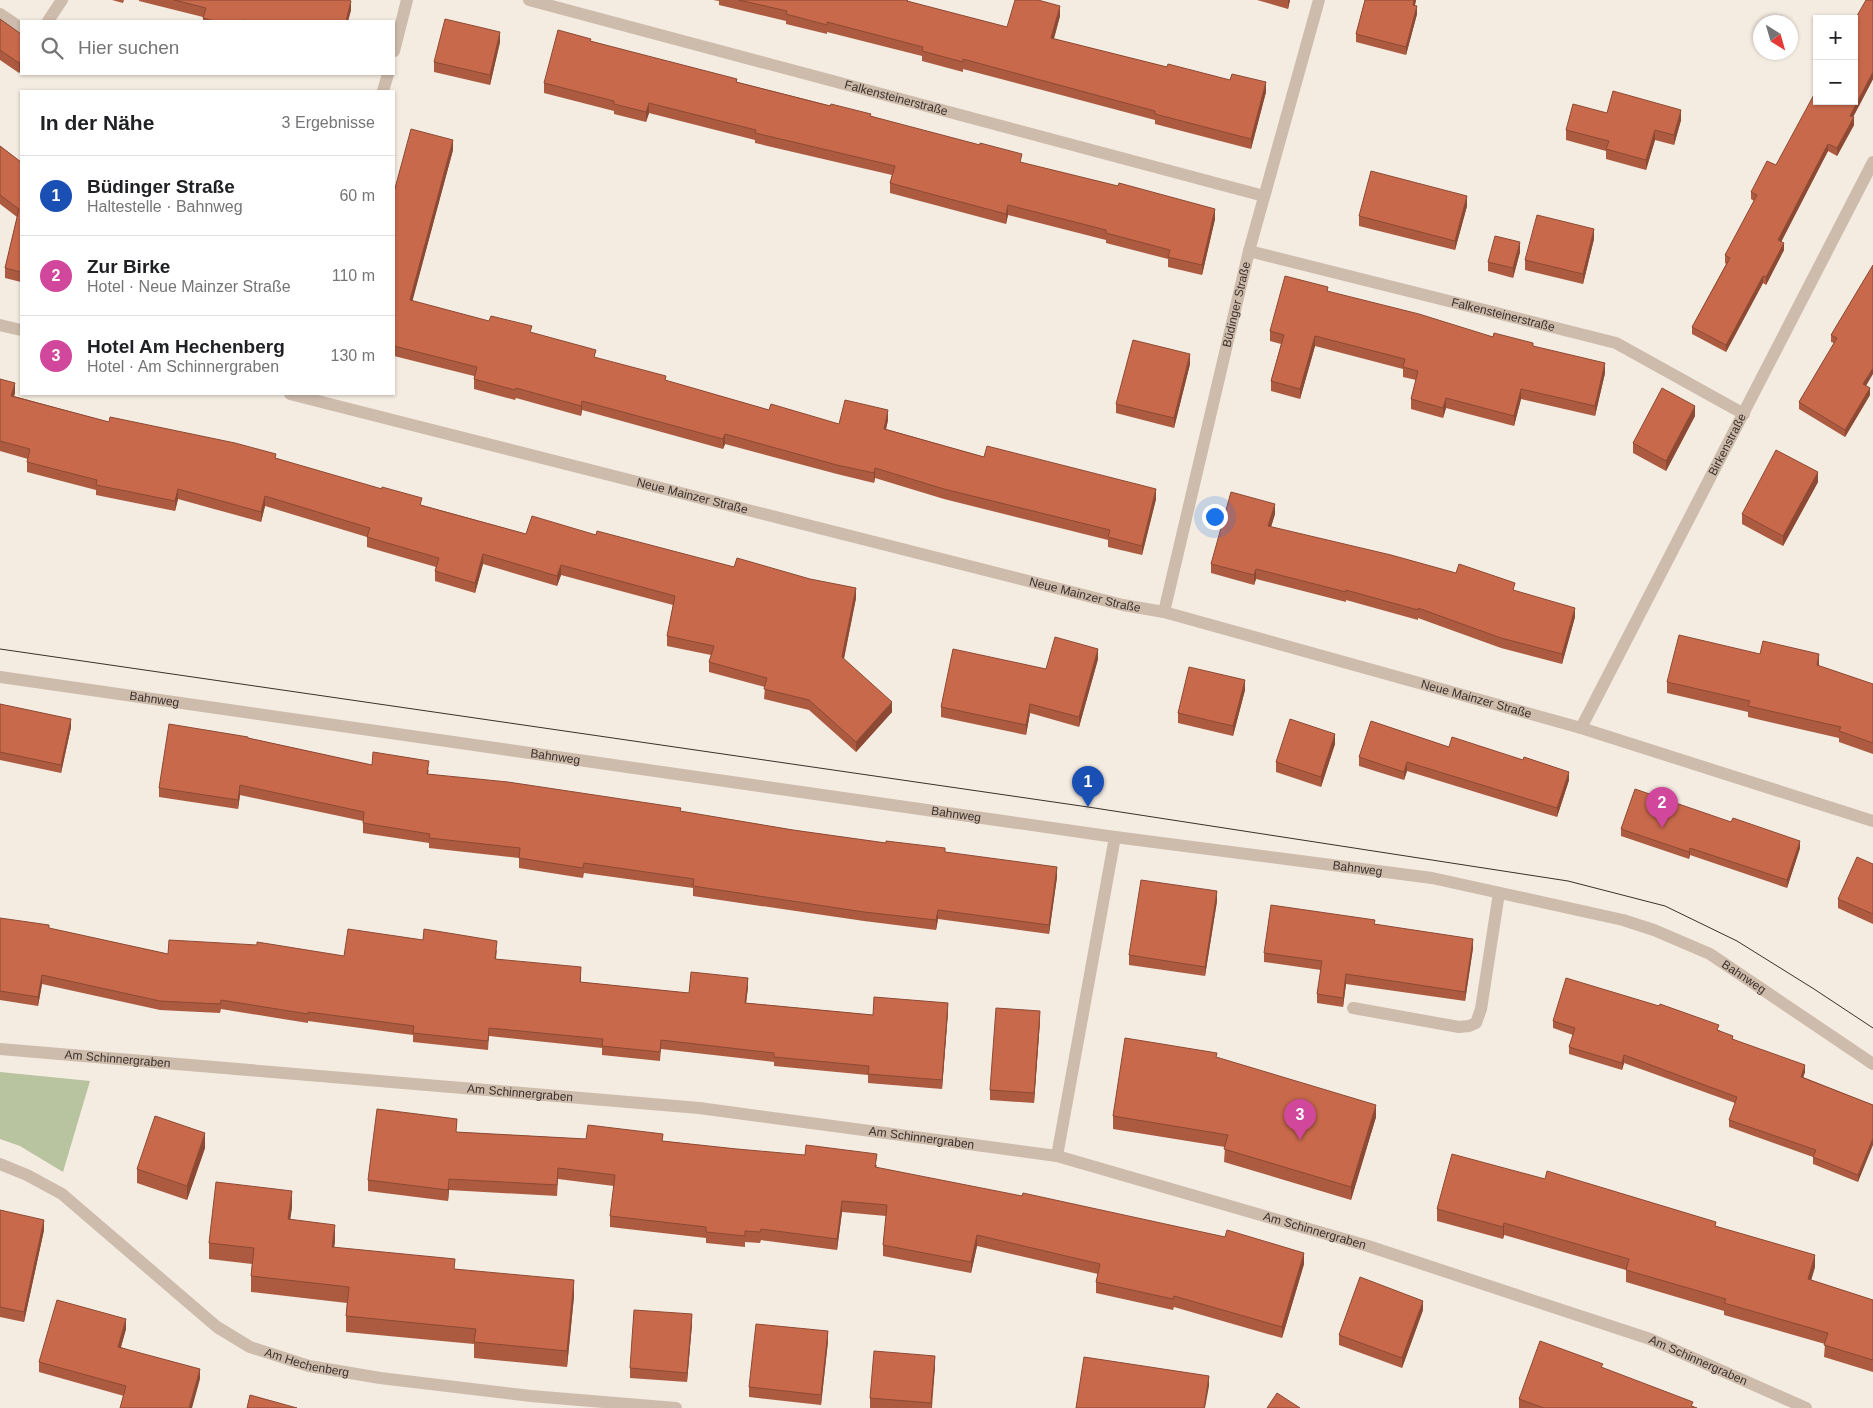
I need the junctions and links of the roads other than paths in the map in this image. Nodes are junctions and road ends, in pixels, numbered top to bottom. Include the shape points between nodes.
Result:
1 (62, 0) edge
2 (407, 0) edge
3 (529, 0) edge
4 (1319, 0) edge
5 (0, 14) edge
6 (49, 20) edge
7 (20, 27) edge
8 (395, 47) edge
9 (388, 75) edge
10 (384, 90) edge
11 (1873, 162) edge
12 (1264, 196) junction
13 (1249, 251) junction
14 (0, 324) edge
15 (20, 330) edge
16 (306, 396) edge
17 (1744, 414) junction
18 (1164, 612) junction
19 (0, 677) edge
20 (1581, 728) junction
21 (1873, 821) edge
22 (1115, 837) junction
23 (1499, 893) junction
24 (1353, 1008) dead end
25 (0, 1049) edge
26 (1873, 1064) edge
27 (1057, 1156) junction
28 (0, 1164) edge
29 (676, 1408) edge
30 (1806, 1408) edge

1 - 6 street
2 - 8 street
3 - 12 street, Falkensteinerstraße
4 - 12 street, Büdinger Straße
5 - 7 street
9 - 10 street
11 - 17 street, Birkenstraße
12 - 13 street, Büdinger Straße
13 - 17 street, Falkensteinerstraße via 1616,343
13 - 18 street, Büdinger Straße
14 - 15 street
16 - 18 street, Neue Mainzer Straße via 1113,603
17 - 20 street, Birkenstraße
18 - 20 street, Neue Mainzer Straße
19 - 22 street, Bahnweg
20 - 21 street, Neue Mainzer Straße
22 - 23 street, Bahnweg via 1432,878
22 - 27 street
23 - 24 street via 1476,1023 1459,1026
23 - 26 street, Bahnweg via 1623,920 1710,954
25 - 27 street, Am Schinnergraben via 700,1108
27 - 30 street, Am Schinnergraben via 1368,1246 1650,1339
28 - 29 street, Am Hechenberg via 62,1194 217,1327 250,1347 309,1366 380,1378 531,1396

